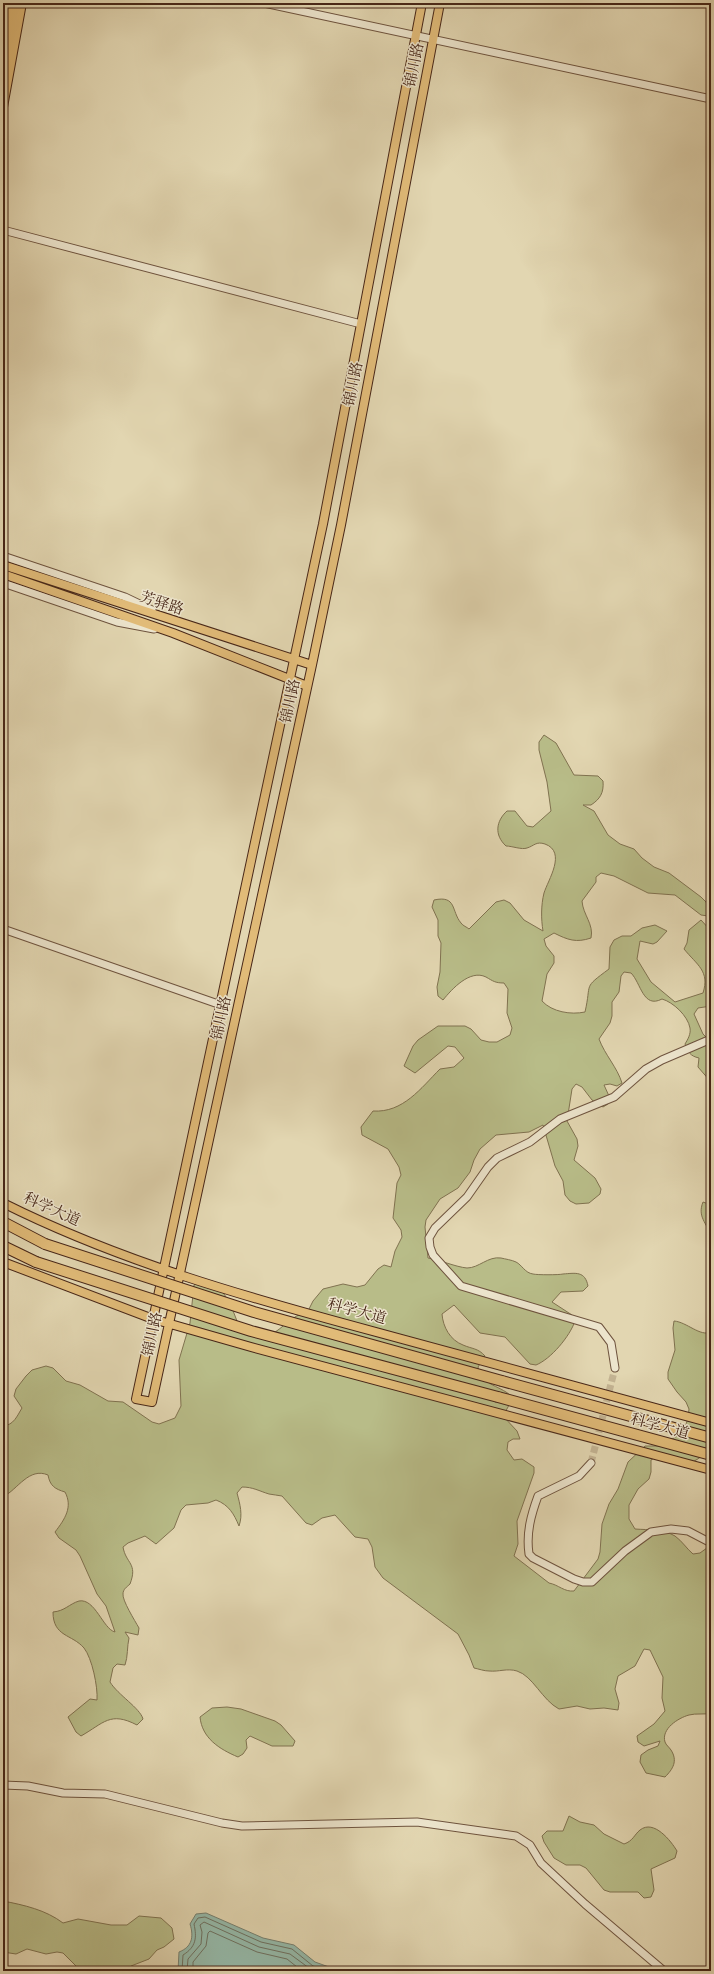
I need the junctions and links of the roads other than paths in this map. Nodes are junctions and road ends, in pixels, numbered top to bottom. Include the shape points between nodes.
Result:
1 (6, 3) edge
2 (16, 3) edge
3 (22, 3) edge
4 (264, 3) edge
5 (422, 3) edge
6 (440, 3) edge
7 (3, 19) edge
8 (415, 37) junction
9 (433, 41) junction
10 (3, 74) edge
11 (711, 100) edge
12 (3, 107) edge
13 (3, 230) edge
14 (361, 324) junction
15 (3, 556) edge
16 (3, 565) edge
17 (3, 574) edge
18 (3, 583) edge
19 (178, 623) junction
20 (173, 633) junction
21 (295, 660) junction
22 (312, 665) junction
23 (290, 680) junction
24 (307, 686) junction
25 (3, 929) edge
26 (220, 1004) junction
27 (711, 1038) edge
28 (3, 1203) edge
29 (3, 1222) edge
30 (3, 1246) edge
31 (3, 1262) edge
32 (164, 1270) junction
33 (180, 1275) junction
34 (153, 1319) junction
35 (169, 1323) junction
36 (616, 1368) tunnel mouth
37 (711, 1423) edge
38 (711, 1438) edge
39 (711, 1455) edge
40 (591, 1463) tunnel mouth
41 (711, 1470) edge
42 (711, 1543) edge
43 (3, 1785) edge
44 (664, 1971) edge

1 - 7 highway
2 - 10 highway
3 - 12 main road
4 - 8 street
5 - 8 main road, 锦川路
6 - 9 main road, 锦川路
8 - 9 street
8 - 14 main road, 锦川路
9 - 11 street
9 - 22 main road, 锦川路
13 - 14 street
14 - 21 main road, 锦川路
15 - 19 street via 125,597
16 - 19 main road, 芳驿路
17 - 20 main road, 芳驿路
18 - 20 street via 117,622
19 - 21 main road, 芳驿路
20 - 23 main road, 芳驿路
21 - 22 main road, 芳驿路
21 - 23 main road, 锦川路
22 - 24 main road, 锦川路
23 - 24 main road, 芳驿路
23 - 26 main road, 锦川路
24 - 33 main road, 锦川路
25 - 26 street
26 - 32 main road, 锦川路
27 - 36 street via 646,1069 614,1097 560,1119 530,1142 497,1158 467,1197 435,1228 429,1238 433,1255 461,1286 599,1327 611,1343
28 - 32 main road, 科学大道 via 52,1228
29 - 38 highway, 科学大道, bridge via 45,1244 254,1312
30 - 39 highway, 科学大道, bridge via 36,1262 251,1331
31 - 34 main road, 科学大道
32 - 33 main road, 科学大道
32 - 34 main road, 锦川路
33 - 35 main road, 锦川路
33 - 37 main road, 科学大道 via 262,1301
34 - 35 main road, 科学大道
34 - 35 main road, 锦川路 via 136,1399 152,1402
35 - 41 main road, 科学大道
40 - 42 street via 579,1476 538,1496 528,1533 528,1554 533,1558 574,1579 592,1582 625,1551 651,1532 671,1529 688,1531
43 - 44 street via 28,1786 63,1793 105,1794 242,1826 417,1822 516,1836 530,1845 541,1863 574,1894

